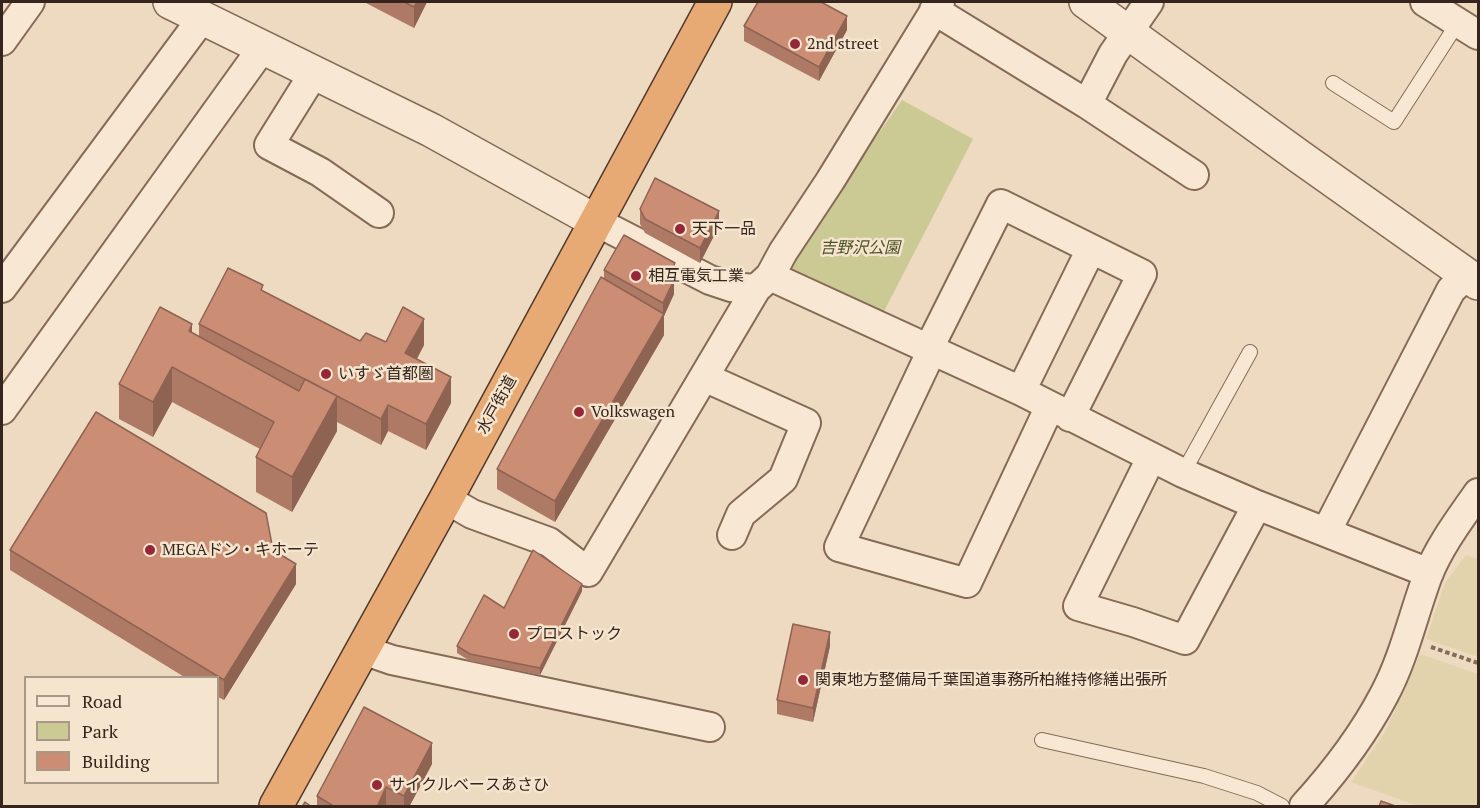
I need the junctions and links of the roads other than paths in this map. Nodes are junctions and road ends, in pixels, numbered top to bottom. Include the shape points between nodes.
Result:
1 (30, 2) edge
2 (170, 2) edge
3 (715, 2) edge
4 (1086, 2) edge
5 (1149, 2) edge
6 (937, 6) edge
7 (1451, 15) edge
8 (203, 17) junction
9 (1129, 31) junction
10 (2, 41) edge
11 (263, 47) junction
12 (314, 73) junction
13 (1333, 83) dead end
14 (1088, 104) junction
15 (1194, 175) dead end
16 (379, 213) dead end
17 (597, 222) junction
18 (1091, 249) junction
19 (1473, 279) edge
20 (763, 283) junction
21 (2, 288) edge
22 (930, 349) junction
23 (1250, 352) dead end
24 (704, 377) junction
25 (1020, 391) junction
26 (2, 410) edge
27 (1060, 412) junction
28 (1151, 458) junction
29 (1183, 473) junction
30 (1479, 493) edge
31 (447, 499) junction
32 (1257, 505) junction
33 (1326, 532) junction
34 (732, 535) dead end
35 (1429, 573) junction
36 (363, 650) junction
37 (710, 727) dead end
38 (1042, 740) dead end
39 (276, 807) edge
40 (1282, 807) edge
41 (1304, 807) edge

1 - 10 street
2 - 8 street
3 - 17 highway, 水戸街道
4 - 9 street
5 - 9 street
6 - 14 street
6 - 20 street
7 - 13 lane via 1395,122
8 - 11 street
8 - 21 street
9 - 14 street
9 - 19 street
11 - 12 street
11 - 26 street
12 - 16 street via 269,145 320,172
12 - 17 street via 431,130
14 - 15 street
17 - 20 street via 710,280 731,287
17 - 31 highway, 水戸街道
18 - 22 street via 1001,204
18 - 25 street
18 - 27 street via 1142,274
19 - 33 street via 1451,290
20 - 22 street
20 - 24 street
22 - 25 street
22 - 27 street via 839,547 967,583
23 - 29 lane
24 - 31 street via 588,572 549,542 472,514
24 - 34 street via 806,423 783,478 741,514
25 - 27 street
27 - 28 street
28 - 29 street
28 - 32 street via 1078,606 1185,640
29 - 32 street
30 - 35 street
31 - 36 highway, 水戸街道
32 - 33 street
33 - 35 street
35 - 41 street via 1385,693 1354,744
36 - 37 street via 392,660
36 - 39 highway, 水戸街道
38 - 40 lane via 1204,776 1257,793

